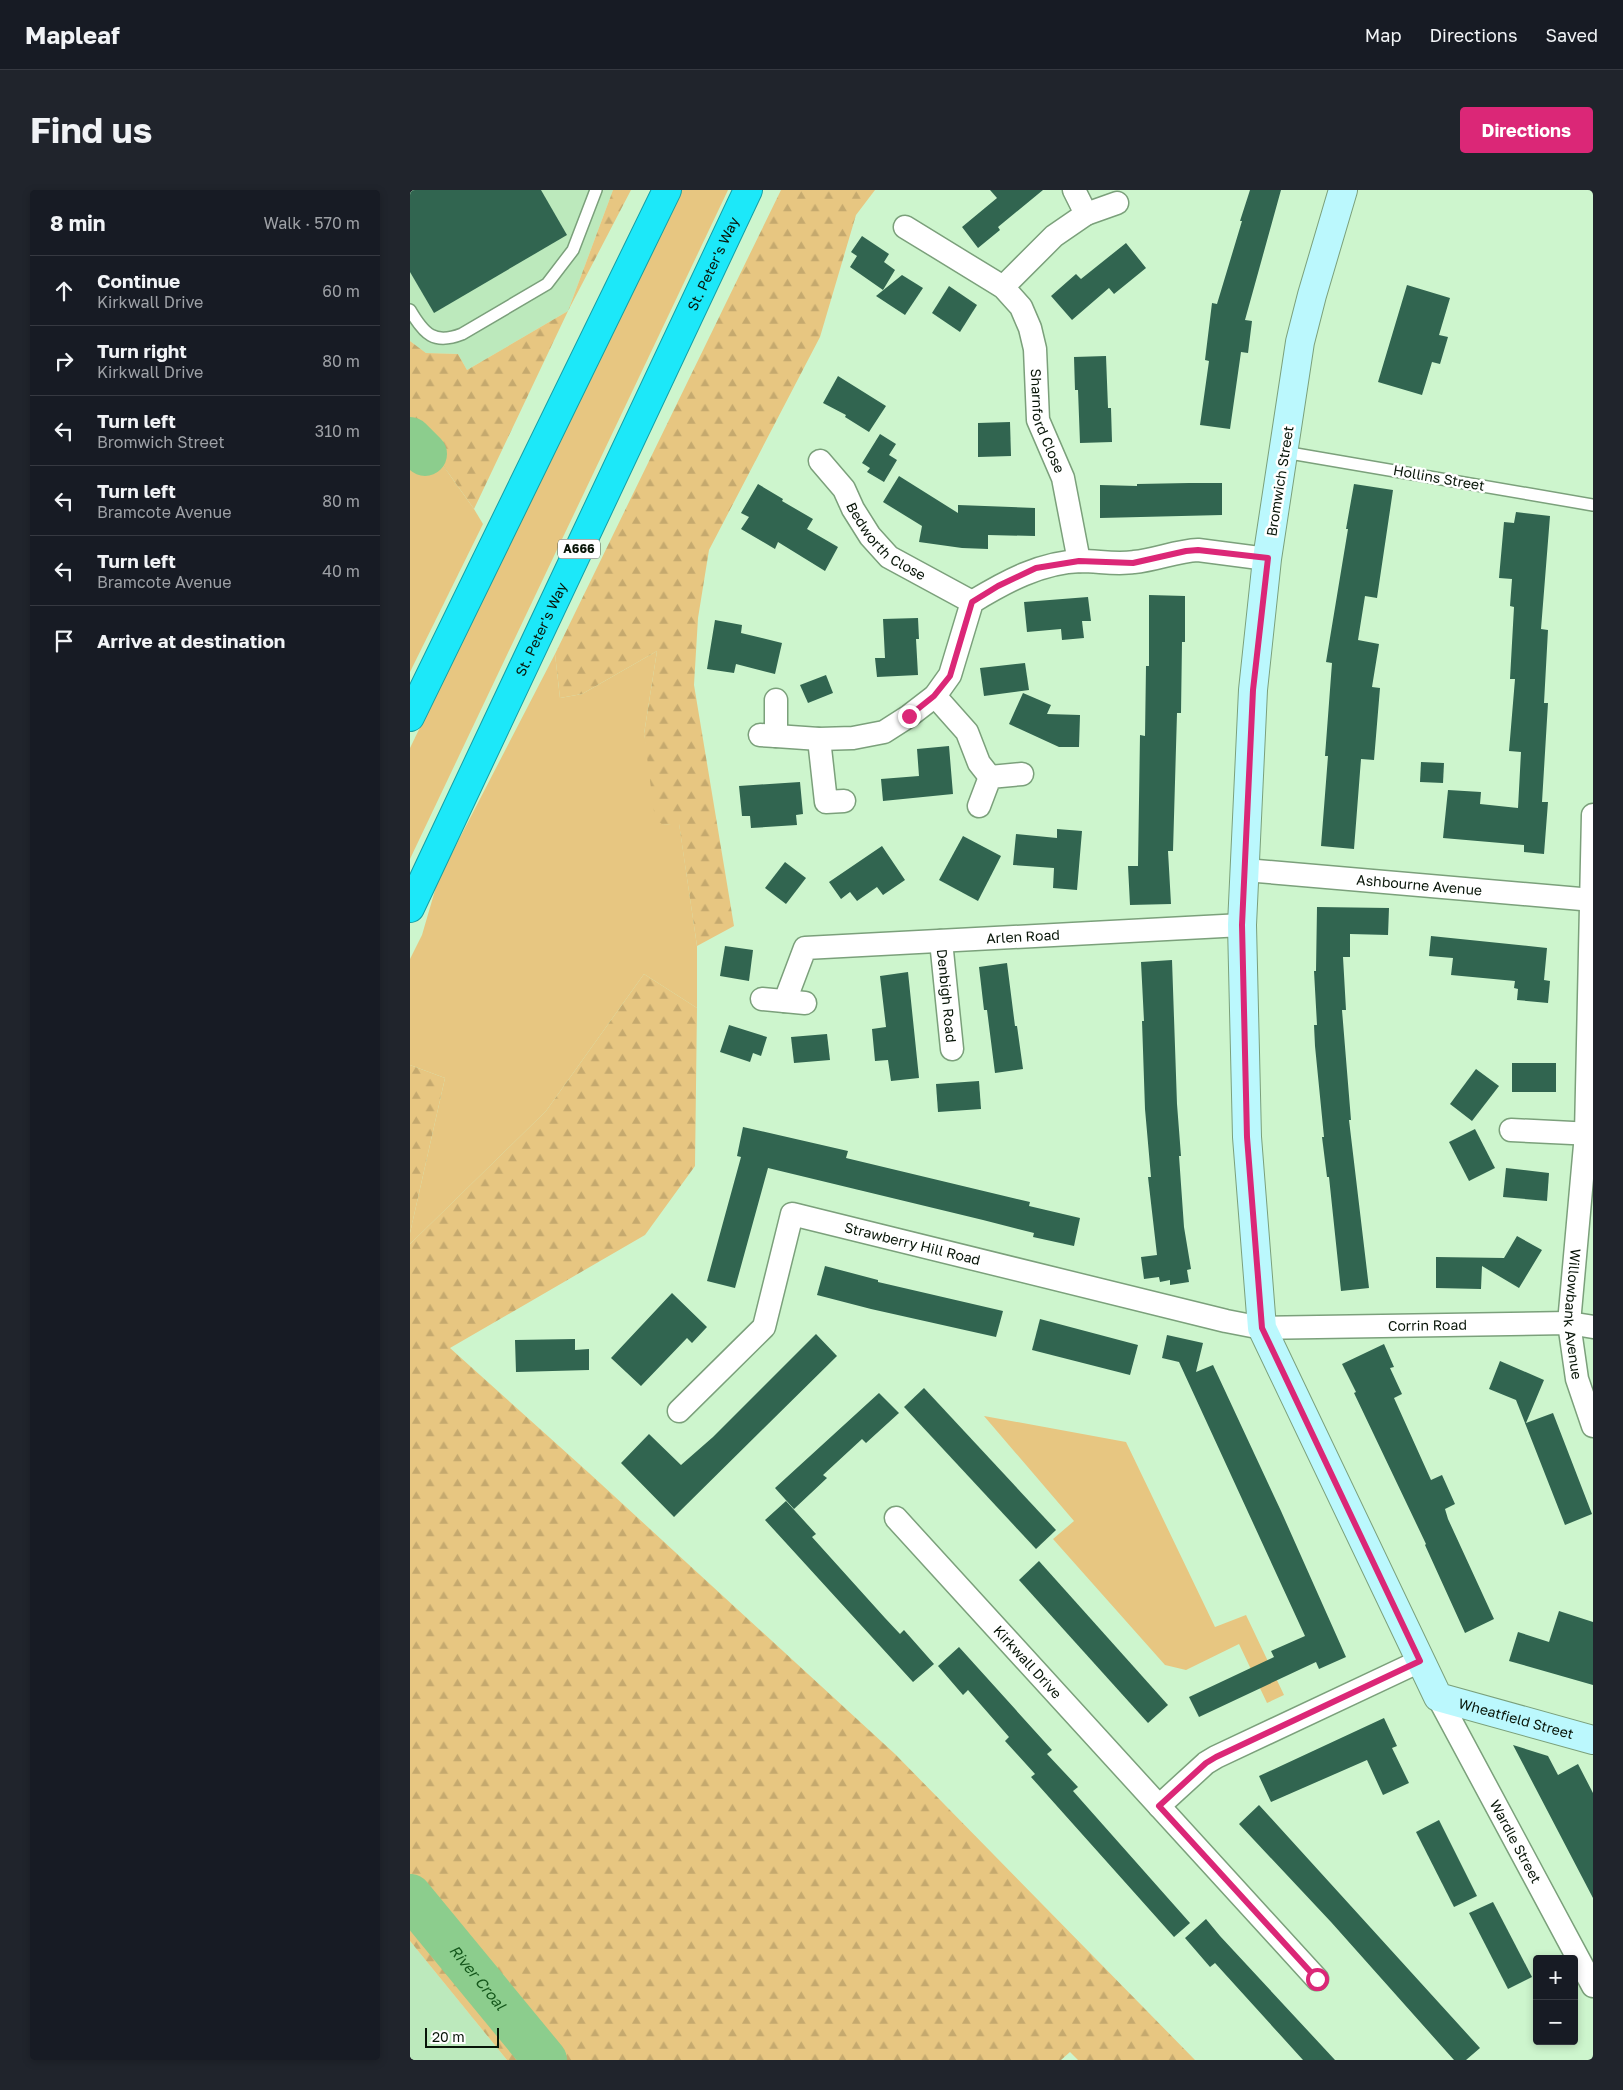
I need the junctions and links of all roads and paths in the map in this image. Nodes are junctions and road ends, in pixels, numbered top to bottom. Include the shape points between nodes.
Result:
1 (596, 190) edge
2 (667, 190) edge
3 (748, 190) edge
4 (1074, 190) edge
5 (1344, 190) edge
6 (1117, 203) dead end
7 (1086, 214) junction
8 (905, 227) dead end
9 (1003, 287) junction
10 (410, 310) edge
11 (1284, 452) junction
12 (820, 461) dead end
13 (1593, 505) edge
14 (1268, 558) junction
15 (1079, 561) junction
16 (972, 602) junction
17 (934, 696) junction
18 (776, 700) dead end
19 (410, 717) edge
20 (819, 739) junction
21 (1022, 774) dead end
22 (990, 777) junction
23 (844, 801) dead end
24 (979, 806) dead end
25 (1593, 815) edge
26 (1245, 870) junction
27 (1592, 900) edge
28 (410, 908) edge
29 (1242, 925) junction
30 (942, 941) junction
31 (762, 999) dead end
32 (952, 1050) dead end
33 (1511, 1130) dead end
34 (1590, 1134) edge
35 (1569, 1323) junction
36 (1593, 1327) edge
37 (1262, 1328) junction
38 (679, 1411) dead end
39 (1593, 1426) edge
40 (896, 1518) dead end
41 (1420, 1661) junction
42 (1438, 1697) junction
43 (1593, 1740) edge
44 (1159, 1806) junction
45 (1317, 1979) dead end
46 (1593, 1986) edge

1 - 10 lane via 573,250 547,284 449,340 433,338 420,328
2 - 19 highway
3 - 28 highway, St. Peter's Way / A666
4 - 7 street
5 - 11 street, Bromwich Street via 1300,342
6 - 7 street
7 - 9 street via 1054,236
8 - 9 street, Sharnford Close
9 - 15 street, Sharnford Close via 1021,307 1030,328 1035,349 1038,420 1063,478
11 - 13 lane, Hollins Street
11 - 14 street, Bromwich Street
12 - 16 street, Bedworth Close via 844,489 870,536 889,557
14 - 15 street via 1198,550 1133,563
14 - 26 street, Bromwich Street via 1253,690
15 - 16 street via 1036,568
16 - 17 street via 950,676
17 - 20 street via 884,732 854,738
17 - 22 street via 967,732 979,763
18 - 20 street via 768,735
20 - 23 street via 826,802
21 - 22 street
22 - 24 street
25 - 27 street, Willowbank Avenue
26 - 27 street, Ashbourne Avenue
26 - 29 street, Bromwich Street
27 - 34 street, Willowbank Avenue
29 - 30 street, Arlen Road
29 - 37 street, Bromwich Street via 1247,1137
30 - 31 street, Arlen Road via 805,948 795,1002
30 - 32 street, Denbigh Road
33 - 34 street
34 - 35 street, Willowbank Avenue
35 - 36 street, Corrin Road
35 - 37 street, Corrin Road
35 - 39 street, Willowbank Avenue via 1577,1379
37 - 38 street, Strawberry Hill Road via 792,1214 764,1327
37 - 41 street, Bromwich Street
40 - 44 street, Kirkwall Drive
41 - 42 street, Bromwich Street
41 - 44 street via 1216,1757
42 - 43 street, Wheatfield Street
42 - 46 street, Wardle Street
44 - 45 street, Kirkwall Drive

